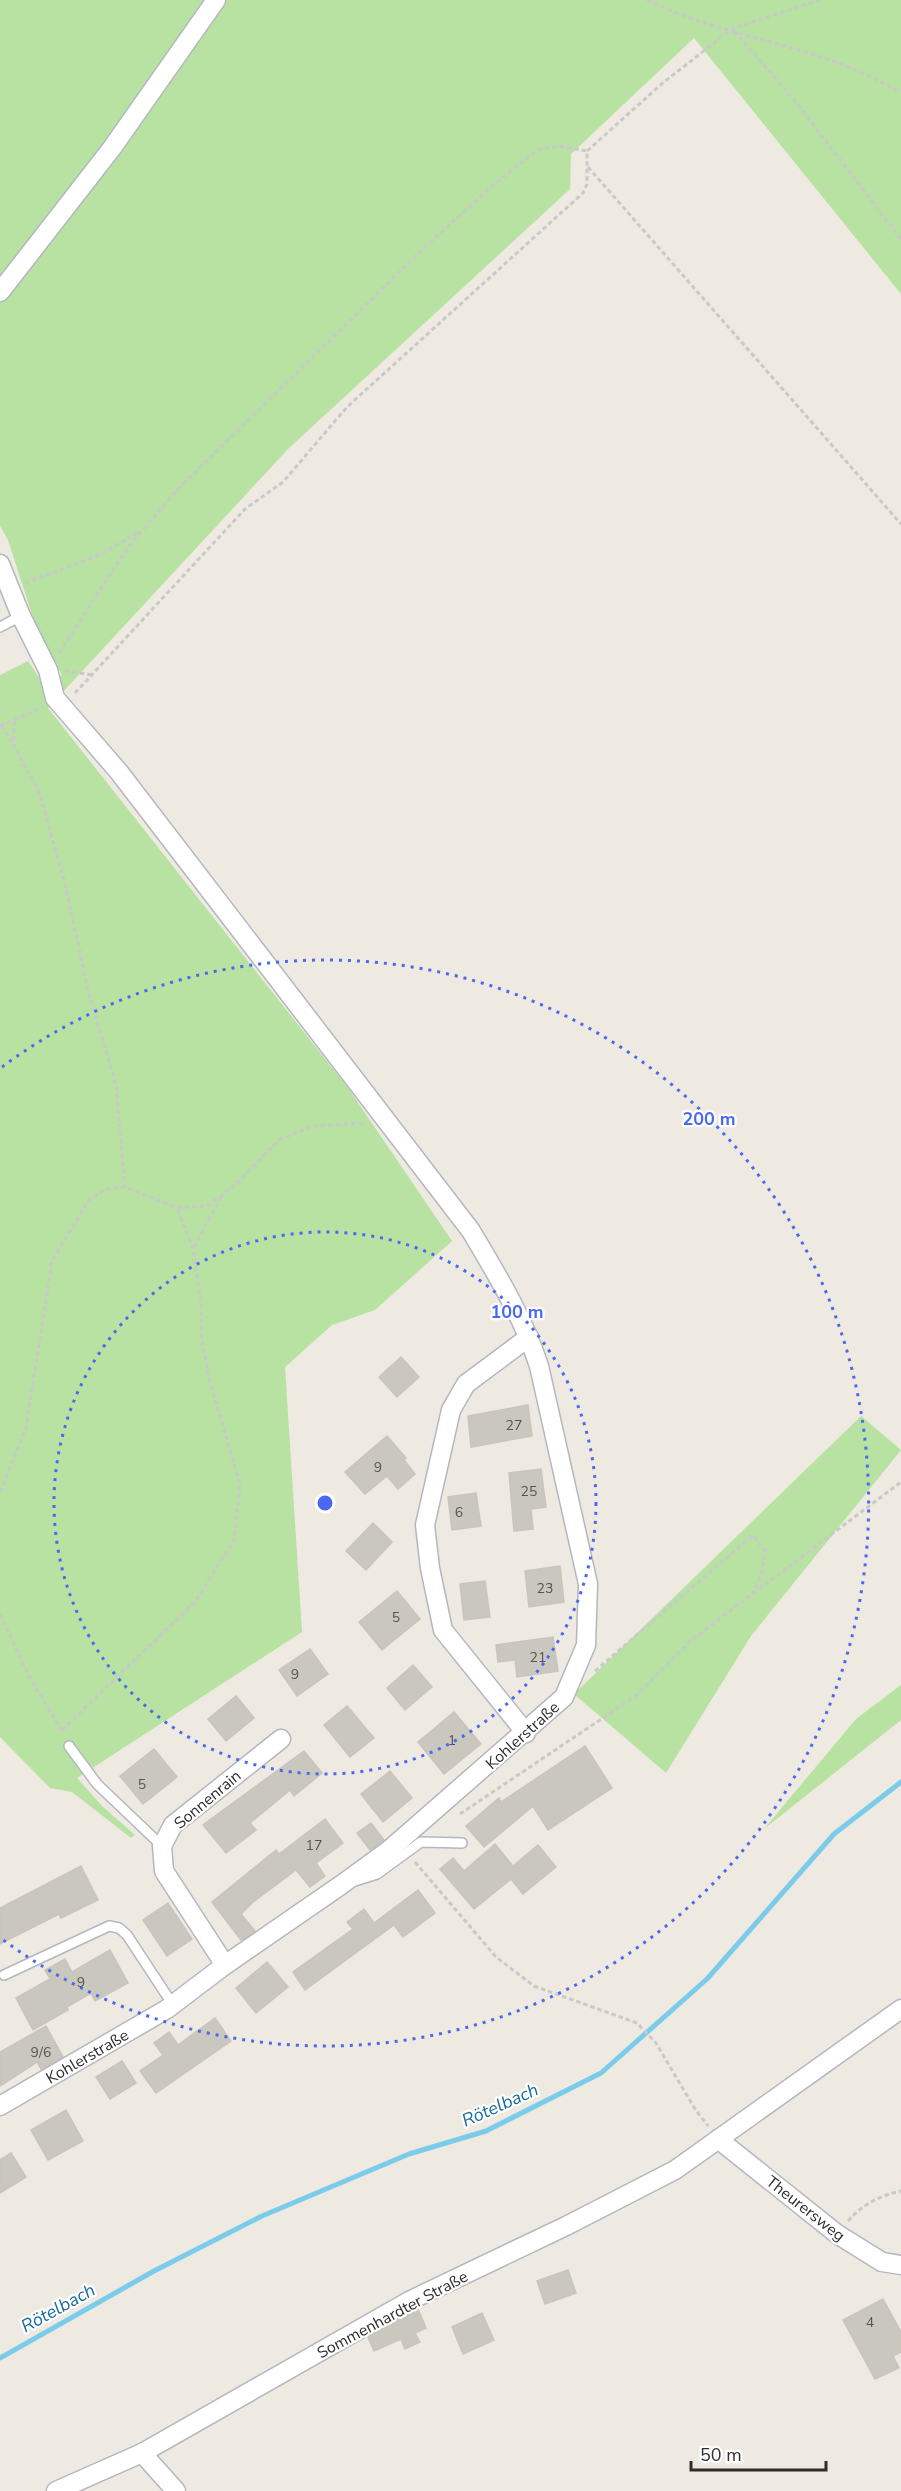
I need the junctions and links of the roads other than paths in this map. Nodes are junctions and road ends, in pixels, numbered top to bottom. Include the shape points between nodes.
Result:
1 (216, 0) edge
2 (0, 292) edge
3 (0, 564) edge
4 (21, 616) junction
5 (0, 627) edge
6 (529, 1337) junction
7 (526, 1733) junction
8 (281, 1739) dead end
9 (69, 1746) road end
10 (462, 1843) dead end
11 (162, 1846) junction
12 (341, 1885) junction
13 (225, 1965) junction
14 (4, 1975) dead end
15 (173, 2005) junction
16 (901, 2009) edge
17 (0, 2106) edge
18 (722, 2135) junction
19 (901, 2265) edge
20 (142, 2453) junction
21 (56, 2491) edge
22 (176, 2491) edge

1 - 2 street via 111,148
3 - 4 street
4 - 5 lane
4 - 6 street, Kohlerstraße via 59,702 119,772 471,1232 509,1294
6 - 7 street, Kohlerstraße via 588,1584 586,1645 582,1655 564,1697
6 - 7 street via 466,1384 451,1410 425,1525 443,1629
7 - 12 street, Kohlerstraße via 389,1850
8 - 11 street, Sonnenrain via 173,1825
9 - 11 lane via 98,1784
10 - 12 lane via 422,1842 377,1874
11 - 13 street, Sonnenrain via 164,1871
12 - 13 street, Kohlerstraße
13 - 15 street, Kohlerstraße
14 - 15 lane via 109,1926 127,1935
15 - 17 street, Kohlerstraße
16 - 18 street, Sommenhardter Straße
18 - 19 street, Theurersweg via 837,2234 882,2262
18 - 20 street, Sommenhardter Straße via 675,2170 409,2301
20 - 21 street, Sommenhardter Straße
20 - 22 street

